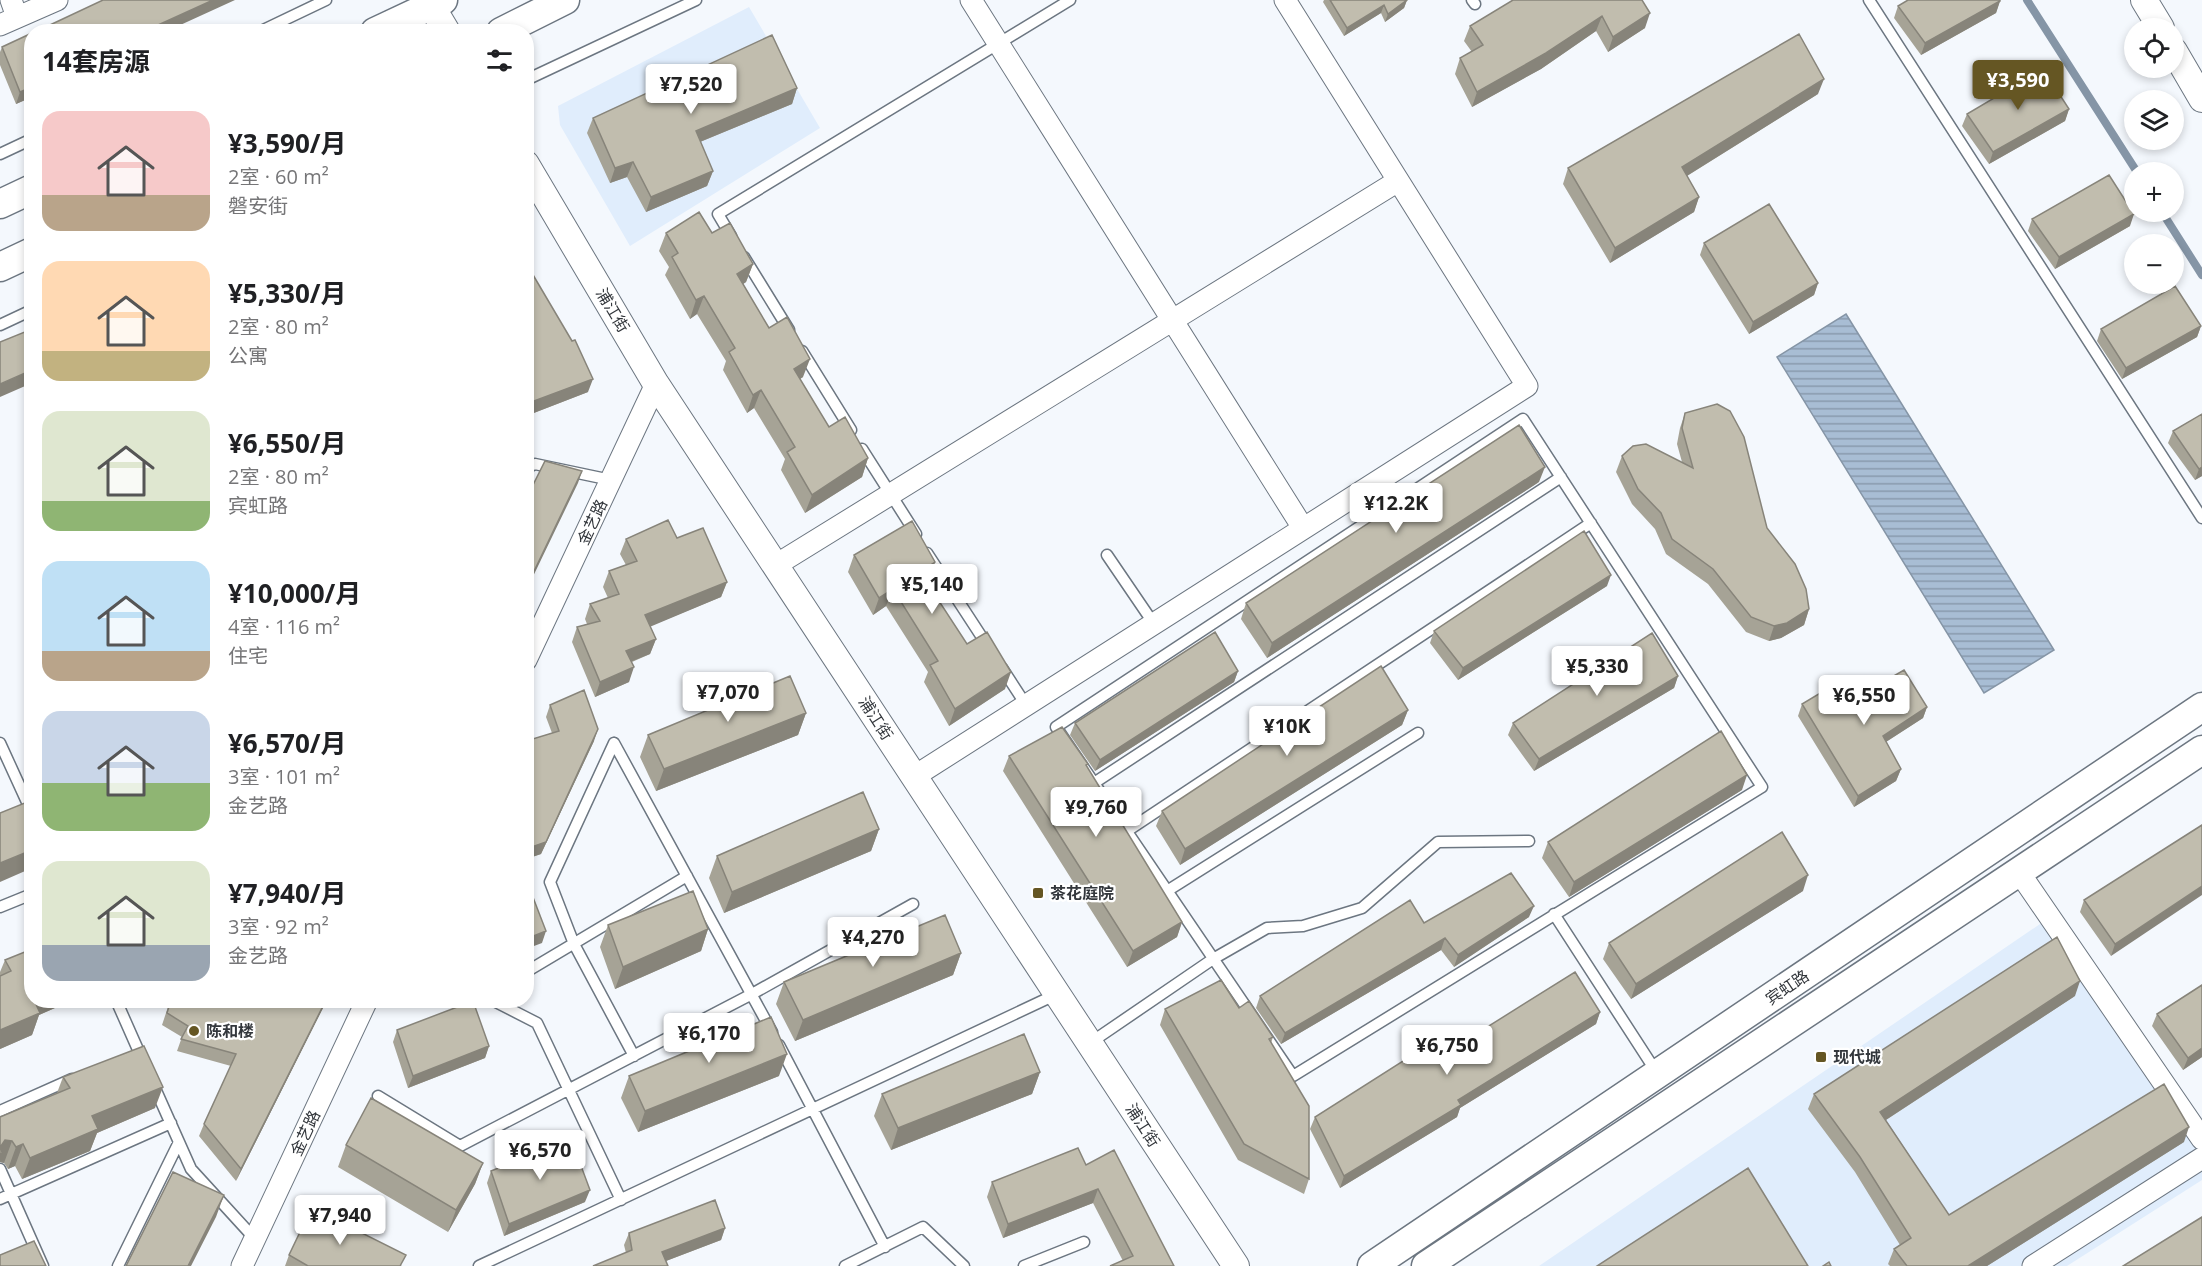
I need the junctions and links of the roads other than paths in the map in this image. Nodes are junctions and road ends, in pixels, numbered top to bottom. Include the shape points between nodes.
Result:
1 (57, 0) edge
2 (326, 0) edge
3 (565, 0) edge
4 (696, 0) edge
5 (970, 0) edge
6 (1070, 0) edge
7 (1285, 0) edge
8 (1869, 0) edge
9 (2144, 0) edge
10 (434, 2) edge
11 (9, 14) edge
12 (2154, 18) edge
13 (276, 24) edge
14 (391, 24) edge
15 (444, 24) edge
16 (517, 24) edge
17 (998, 44) junction
18 (2184, 68) edge
19 (534, 76) edge
20 (2202, 99) edge
21 (24, 143) edge
22 (0, 154) edge
23 (534, 178) edge
24 (1398, 181) junction
25 (24, 193) edge
26 (0, 204) edge
27 (24, 256) edge
28 (0, 267) edge
29 (24, 314) edge
30 (1172, 321) junction
31 (0, 325) edge
32 (656, 384) junction
33 (534, 464) edge
34 (1561, 477) junction
35 (611, 480) junction
36 (890, 495) junction
37 (2202, 518) edge
38 (1591, 523) junction
39 (1303, 528) junction
40 (1107, 555) dead end
41 (776, 565) junction
42 (1154, 624) junction
43 (534, 643) edge
44 (1026, 705) junction
45 (2202, 707) edge
46 (1418, 733) dead end
47 (0, 743) edge
48 (2202, 750) edge
49 (5, 767) edge
50 (915, 776) junction
51 (1094, 783) junction
52 (24, 799) edge
53 (1127, 831) junction
54 (1529, 841) dead end
55 (2019, 872) junction
56 (687, 876) junction
57 (1167, 891) junction
58 (24, 898) edge
59 (913, 904) dead end
60 (0, 908) edge
61 (1554, 914) junction
62 (574, 944) junction
63 (1214, 959) junction
64 (534, 967) edge
65 (752, 994) junction
66 (1057, 994) junction
67 (118, 1008) edge
68 (363, 1008) edge
69 (508, 1008) edge
70 (1090, 1043) junction
71 (634, 1056) junction
72 (85, 1073) edge
73 (1658, 1074) junction
74 (568, 1089) junction
75 (378, 1096) dead end
76 (814, 1109) junction
77 (0, 1111) edge
78 (171, 1123) junction
79 (2202, 1138) edge
80 (179, 1142) junction
81 (2202, 1158) edge
82 (0, 1169) edge
83 (11, 1194) junction
84 (0, 1199) edge
85 (621, 1200) junction
86 (255, 1239) junction
87 (1084, 1242) dead end
88 (885, 1247) junction
89 (43, 1266) edge
90 (118, 1266) edge
91 (242, 1266) edge
92 (479, 1266) edge
93 (845, 1266) edge
94 (964, 1266) edge
95 (1024, 1266) edge
96 (1236, 1266) edge
97 (1372, 1266) edge
98 (1426, 1266) edge
99 (2033, 1266) edge

1 - 11 street
2 - 13 lane
3 - 16 main road
4 - 19 lane
5 - 17 street
6 - 17 lane
7 - 24 street
8 - 37 lane
9 - 12 street
10 - 14 main road
10 - 15 street
17 - 30 street
17 - 36 lane via 718,214
18 - 20 street
21 - 22 lane
23 - 32 street, 浦江街
24 - 30 street
24 - 39 street via 1527,386
25 - 26 main road
27 - 28 main road
29 - 31 lane
30 - 36 street
30 - 39 street
32 - 35 street, 金艺路
32 - 41 street, 浦江街
33 - 35 lane
34 - 38 lane
34 - 51 lane
34 - 51 lane via 1523,419 1056,727
35 - 43 street, 金艺路
36 - 41 street
36 - 44 lane
38 - 53 lane
38 - 61 lane via 1762,787
39 - 42 street
40 - 42 lane
41 - 50 street, 浦江街
42 - 44 street
44 - 50 street
45 - 73 main road, 宾虹路
46 - 57 lane
47 - 49 lane
48 - 55 main road, 宾虹路
49 - 52 lane
50 - 66 street, 浦江街
51 - 53 lane
53 - 57 lane
54 - 63 lane via 1438,842 1362,908 1303,926 1267,928
55 - 79 street
55 - 98 main road, 宾虹路
56 - 62 lane
56 - 62 lane via 614,743 550,882
56 - 65 lane
57 - 63 lane
58 - 60 lane
59 - 65 lane
61 - 63 lane via 1293,1076
61 - 73 lane
62 - 64 lane
62 - 71 lane
63 - 70 lane
65 - 71 lane
65 - 76 lane
66 - 70 street, 浦江街
66 - 76 lane
67 - 78 lane via 132,1052
68 - 86 street, 金艺路
69 - 74 lane via 537,1023
70 - 96 street, 浦江街
71 - 74 lane
72 - 77 lane
73 - 97 main road, 宾虹路
74 - 75 lane via 460,1146
74 - 85 lane
76 - 85 lane
76 - 88 lane
78 - 80 lane
78 - 83 lane
80 - 86 lane via 191,1169
80 - 90 lane
81 - 99 street
82 - 83 lane
83 - 84 lane
83 - 89 lane
85 - 92 lane
86 - 91 street, 金艺路
87 - 95 lane
88 - 93 lane
88 - 94 lane via 923,1227

